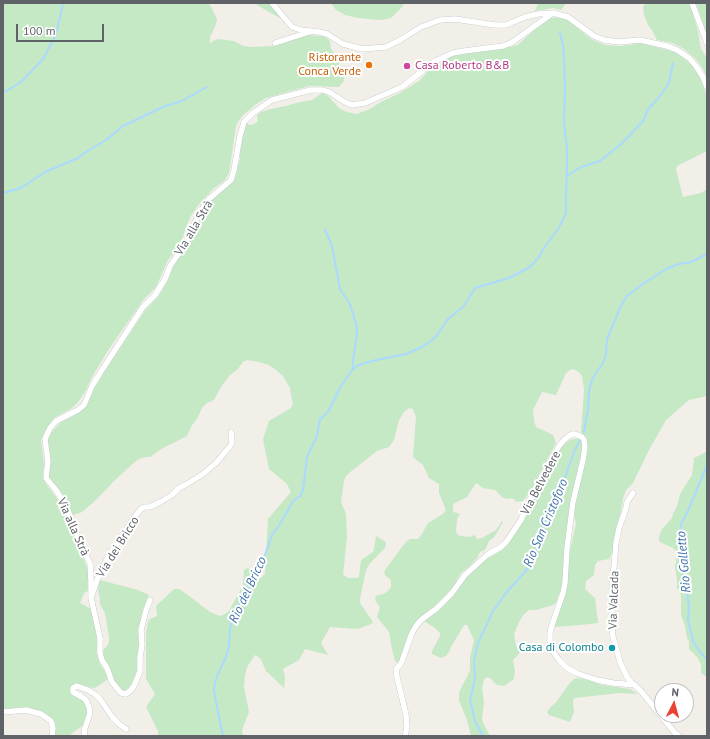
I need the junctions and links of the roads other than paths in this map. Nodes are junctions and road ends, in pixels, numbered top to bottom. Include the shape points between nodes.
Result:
1 (272, 3) edge
2 (692, 3) edge
3 (553, 13) junction
4 (311, 31) junction
5 (275, 43) dead end
6 (707, 43) edge
7 (707, 87) edge
8 (231, 432) dead end
9 (633, 493) dead end
10 (91, 598) junction
11 (150, 600) dead end
12 (635, 685) junction
13 (3, 712) edge
14 (126, 729) dead end
15 (52, 736) edge
16 (84, 736) edge
17 (405, 736) edge
18 (679, 736) edge

1 - 4 street via 292,27
2 - 6 street
3 - 4 street via 525,17 506,25 455,19 440,20 421,27 386,47 374,49 353,47 328,34
3 - 7 street via 568,17 594,36 604,40 640,40 677,50 696,66
3 - 10 street, Via alla Strà via 511,43 452,53 435,61 402,88 365,103 352,105 329,92 311,90 272,100 253,112 244,122 231,180 204,206 186,245 170,266 155,295 143,307 100,373 84,405 56,421 45,439 48,461 46,478 67,508 90,563
4 - 5 street
8 - 10 street, Via dei Bricco via 231,446 216,463 172,495 150,507 145,507 136,515 107,559
9 - 12 street, Via Valcada via 616,543 612,631 624,671
10 - 11 street via 102,660 112,682 125,694 134,686 140,671 141,630
12 - 17 street, Via Belvedere via 597,680 576,673 559,660 550,641 551,628 565,583 573,502 585,447 582,437 572,434 554,454 521,520 507,541 464,575 452,593 421,620 412,633 396,670 406,715
12 - 18 street, Via Valcada
13 - 15 street via 26,710 41,714 51,721
14 - 16 street via 113,718 96,694 77,686 73,688 73,692 86,700 90,713

